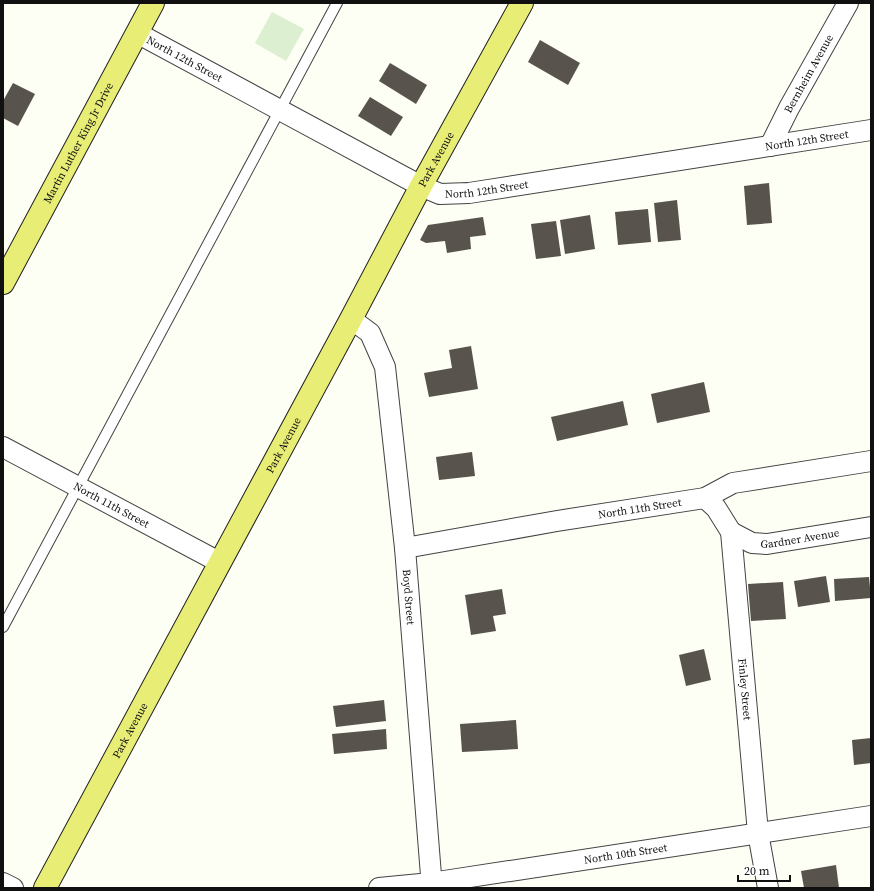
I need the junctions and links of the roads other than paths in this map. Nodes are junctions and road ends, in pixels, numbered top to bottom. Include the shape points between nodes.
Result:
1 (153, 3) edge
2 (337, 3) edge
3 (522, 3) edge
4 (848, 3) edge
5 (137, 33) junction
6 (279, 109) junction
7 (871, 130) edge
8 (770, 146) junction
9 (421, 186) junction
10 (3, 283) edge
11 (351, 319) junction
12 (3, 447) edge
13 (871, 461) edge
14 (78, 486) junction
15 (706, 498) junction
16 (871, 527) edge
17 (731, 532) junction
18 (406, 548) junction
19 (219, 562) junction
20 (3, 627) edge
21 (871, 816) edge
22 (758, 834) junction
23 (3, 883) edge
24 (432, 886) edge
25 (13, 888) edge
26 (45, 888) edge
27 (379, 888) edge
28 (768, 888) edge

1 - 5 main road, Martin Luther King Jr Drive
2 - 6 lane
3 - 9 main road, Park Avenue
4 - 8 street, Bernheim Avenue
5 - 6 street, North 12th Street
5 - 10 main road, Martin Luther King Jr Drive
6 - 9 street, North 12th Street
6 - 14 lane
7 - 8 street, North 12th Street
8 - 9 street, North 12th Street via 469,193 440,194
9 - 11 main road, Park Avenue
11 - 18 street, Boyd Street via 370,333 385,367
11 - 19 main road, Park Avenue
12 - 14 street, North 11th Street
13 - 15 street, North 11th Street via 733,483
14 - 19 street, North 11th Street
14 - 20 lane
15 - 17 street, Finley Street via 716,508
15 - 18 street, North 11th Street
16 - 17 street, Gardner Avenue via 767,544 752,543
17 - 22 street, Finley Street
18 - 24 street, Boyd Street
19 - 26 main road, Park Avenue
21 - 22 street, North 10th Street
22 - 24 street, North 10th Street
22 - 28 street, Finley Street
23 - 25 street
24 - 27 street, North 10th Street

